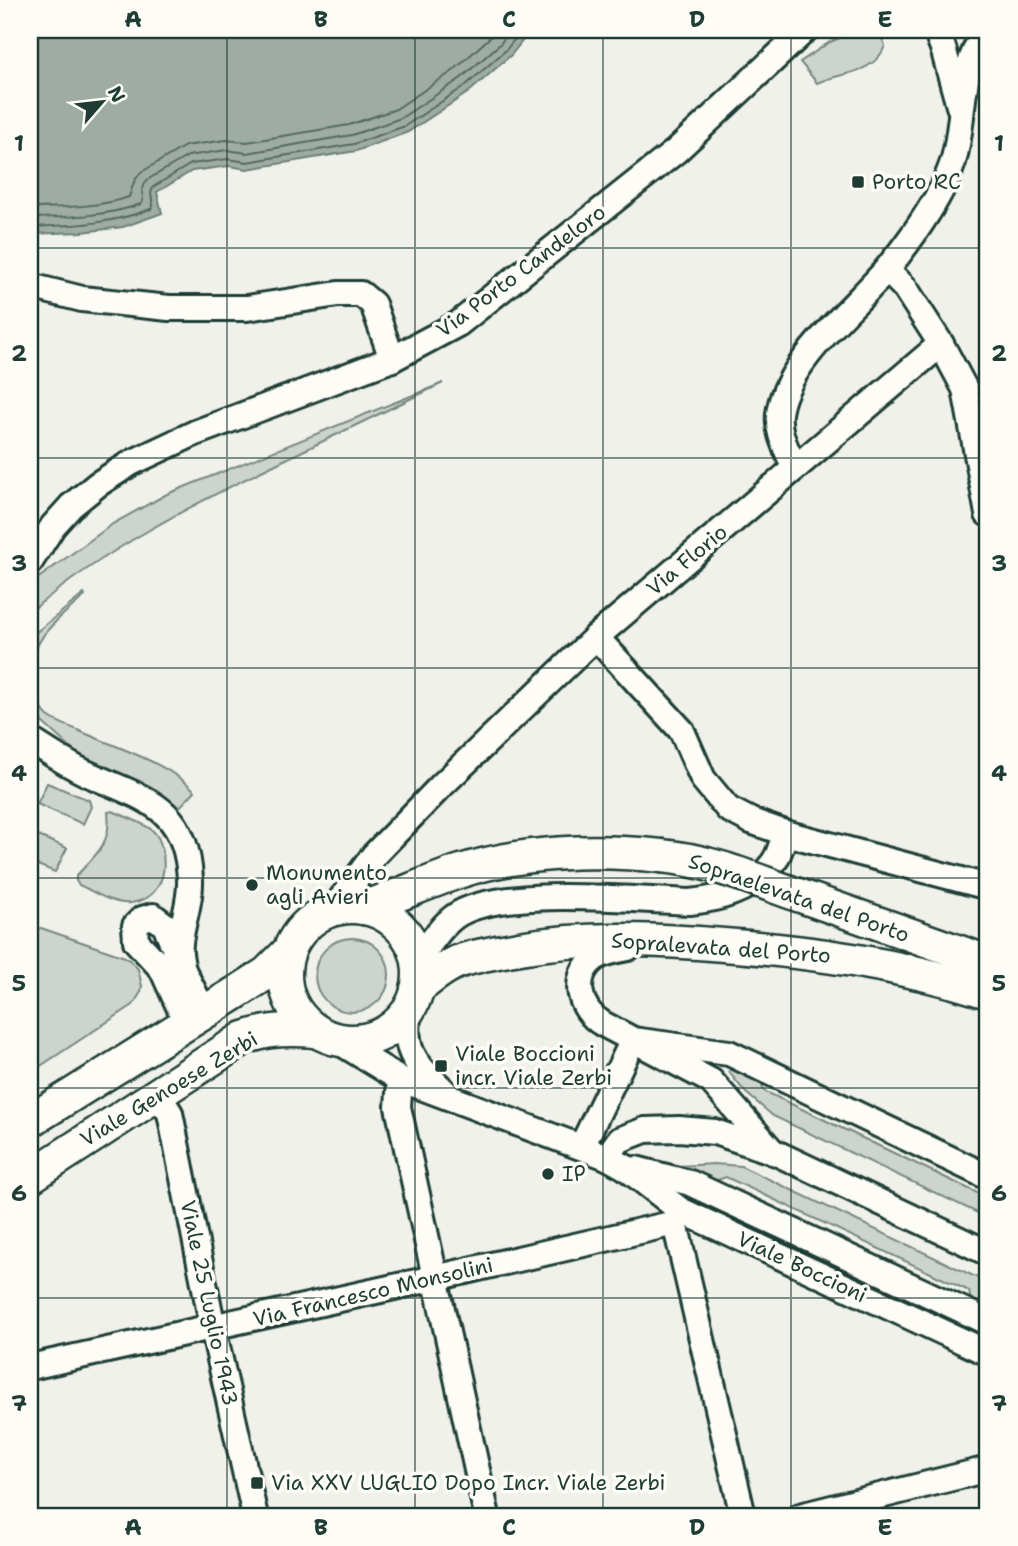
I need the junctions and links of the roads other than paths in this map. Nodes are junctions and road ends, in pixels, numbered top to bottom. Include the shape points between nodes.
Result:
1 (805, 30) edge
2 (936, 30) edge
3 (988, 30) edge
4 (961, 113) junction
5 (887, 270) junction
6 (30, 286) edge
7 (941, 344) junction
8 (392, 359) junction
9 (795, 468) junction
10 (988, 514) edge
11 (30, 562) edge
12 (596, 637) junction
13 (30, 740) edge
14 (785, 832) junction
15 (988, 887) edge
16 (348, 909) junction
17 (664, 940) junction
18 (288, 952) junction
19 (988, 962) edge
20 (183, 970) junction
21 (414, 986) junction
22 (988, 992) edge
23 (195, 1017) junction
24 (325, 1035) junction
25 (633, 1040) junction
26 (400, 1079) junction
27 (157, 1093) junction
28 (452, 1099) junction
29 (30, 1121) edge
30 (582, 1146) junction
31 (774, 1152) junction
32 (616, 1162) junction
33 (30, 1177) edge
34 (988, 1177) edge
35 (677, 1216) junction
36 (988, 1253) edge
37 (435, 1278) junction
38 (988, 1322) edge
39 (213, 1328) junction
40 (988, 1353) edge
41 (30, 1367) edge
42 (988, 1469) edge
43 (255, 1516) edge
44 (487, 1516) edge
45 (743, 1516) edge
46 (800, 1516) edge

1 - 8 street, Via Porto Candeloro via 676,151 458,324
2 - 4 street
3 - 4 street via 970,62
4 - 5 street via 945,182
5 - 7 street via 905,288
5 - 9 street via 787,385 779,410 780,437
6 - 8 street via 82,299 169,307 247,308 361,294 373,304
7 - 9 street, Via Florio
7 - 10 street via 965,389
8 - 11 street, Via Porto Candeloro via 195,433 131,463 71,506
9 - 12 street, Via Florio
12 - 14 street via 682,731 703,779 728,809
12 - 16 street, Via Florio via 374,855
13 - 20 street via 85,772 149,800 175,825 190,875 179,945
14 - 15 street
14 - 21 street via 773,864 749,884 713,900 515,899 459,913 448,922
16 - 18 main road via 308,923
16 - 19 main road, Sopraelevata del Porto, bridge via 496,863 581,853 661,856 716,866
16 - 21 main road via 381,914 394,922 412,946
17 - 21 main road, Sopralevata del Porto via 547,943 479,955
17 - 22 main road, Sopralevata del Porto via 813,952
17 - 25 street via 598,956 583,972 580,994 588,1013
18 - 23 main road via 267,972
18 - 24 main road via 285,973 293,1007
20 - 23 street
20 - 23 street via 162,921 152,916 138,922 136,941
21 - 24 main road, Viale Genoese Zerbi via 393,1027 381,1034 351,1041
21 - 28 street, Viale Boccioni via 407,1040 411,1052
23 - 29 main road
24 - 26 street, Viale Boccioni
24 - 27 main road, Viale Genoese Zerbi via 287,1029 262,1031
25 - 30 street
25 - 31 street via 711,1081
25 - 34 street via 729,1053
26 - 28 street, Viale Boccioni
26 - 37 street via 398,1107
27 - 33 main road, Viale Genoese Zerbi
27 - 39 street, Viale 25 Luglio 1943 via 170,1113
28 - 30 street, Viale Boccioni
30 - 32 street, Viale Boccioni
31 - 32 street via 715,1132 645,1130 619,1140
31 - 36 street
32 - 35 street, Viale Boccioni
32 - 38 street, Viale Boccioni via 690,1183
35 - 37 street, Via Francesco Monsolini
35 - 40 street, Viale Boccioni
35 - 45 street
37 - 39 street, Via Francesco Monsolini
37 - 44 street
39 - 41 street, Via Francesco Monsolini
39 - 43 street, Viale 25 Luglio 1943
42 - 46 street

